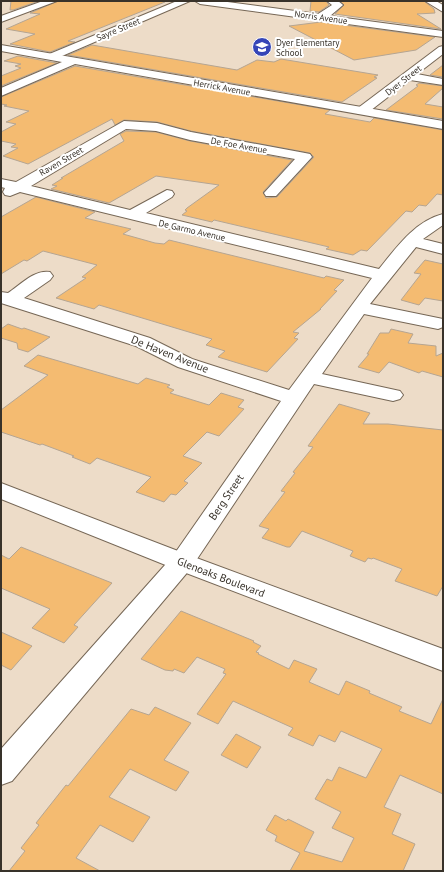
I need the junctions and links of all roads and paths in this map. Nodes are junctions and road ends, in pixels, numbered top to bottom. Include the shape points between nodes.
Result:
1 (52, 1) edge
2 (185, 1) edge
3 (200, 1) edge
4 (332, 1) edge
5 (430, 1) edge
6 (443, 9) edge
7 (319, 17) junction
8 (1, 19) edge
9 (443, 34) edge
10 (1, 48) edge
11 (443, 49) edge
12 (51, 57) junction
13 (73, 61) junction
14 (408, 76) junction
15 (443, 82) edge
16 (1, 92) edge
17 (362, 111) junction
18 (124, 125) joint
19 (443, 125) edge
20 (8, 185) edge
21 (271, 193) dead end
22 (167, 194) dead end
23 (1, 199) edge
24 (132, 215) junction
25 (443, 219) edge
26 (411, 241) junction
27 (443, 249) edge
28 (383, 275) junction
29 (44, 276) dead end
30 (5, 298) edge
31 (358, 307) junction
32 (438, 323) dead end
33 (310, 377) junction
34 (393, 395) dead end
35 (293, 398) junction
36 (1, 490) edge
37 (182, 562) junction
38 (443, 660) edge
39 (1, 771) edge

1 - 8 street
2 - 12 street, Sayre Street
3 - 7 street, Norris Avenue
4 - 7 street via 338,6
5 - 6 street
7 - 9 street, Norris Avenue
10 - 12 street, Herrick Avenue
11 - 14 street, Dyer Street
12 - 13 street, Herrick Avenue
13 - 16 street
13 - 17 street, Herrick Avenue
14 - 15 street
14 - 17 street, Dyer Street
17 - 19 street, Herrick Avenue
18 - 20 street, Raven Street
18 - 21 street, De Foe Avenue via 157,127 190,136 305,157
20 - 23 street, Raven Street
20 - 24 street, De Garmo Avenue
22 - 24 street
24 - 28 street, De Garmo Avenue
25 - 26 street, Berg Street
26 - 27 street
26 - 28 street, Berg Street
28 - 31 street, Berg Street
29 - 30 street
30 - 35 street, De Haven Avenue via 143,342 185,363
31 - 32 street
31 - 33 street, Berg Street
33 - 34 street
33 - 35 street, Berg Street
35 - 37 street, Berg Street
36 - 37 street, Glenoaks Boulevard
37 - 38 street, Glenoaks Boulevard
37 - 39 street, Berg Street

